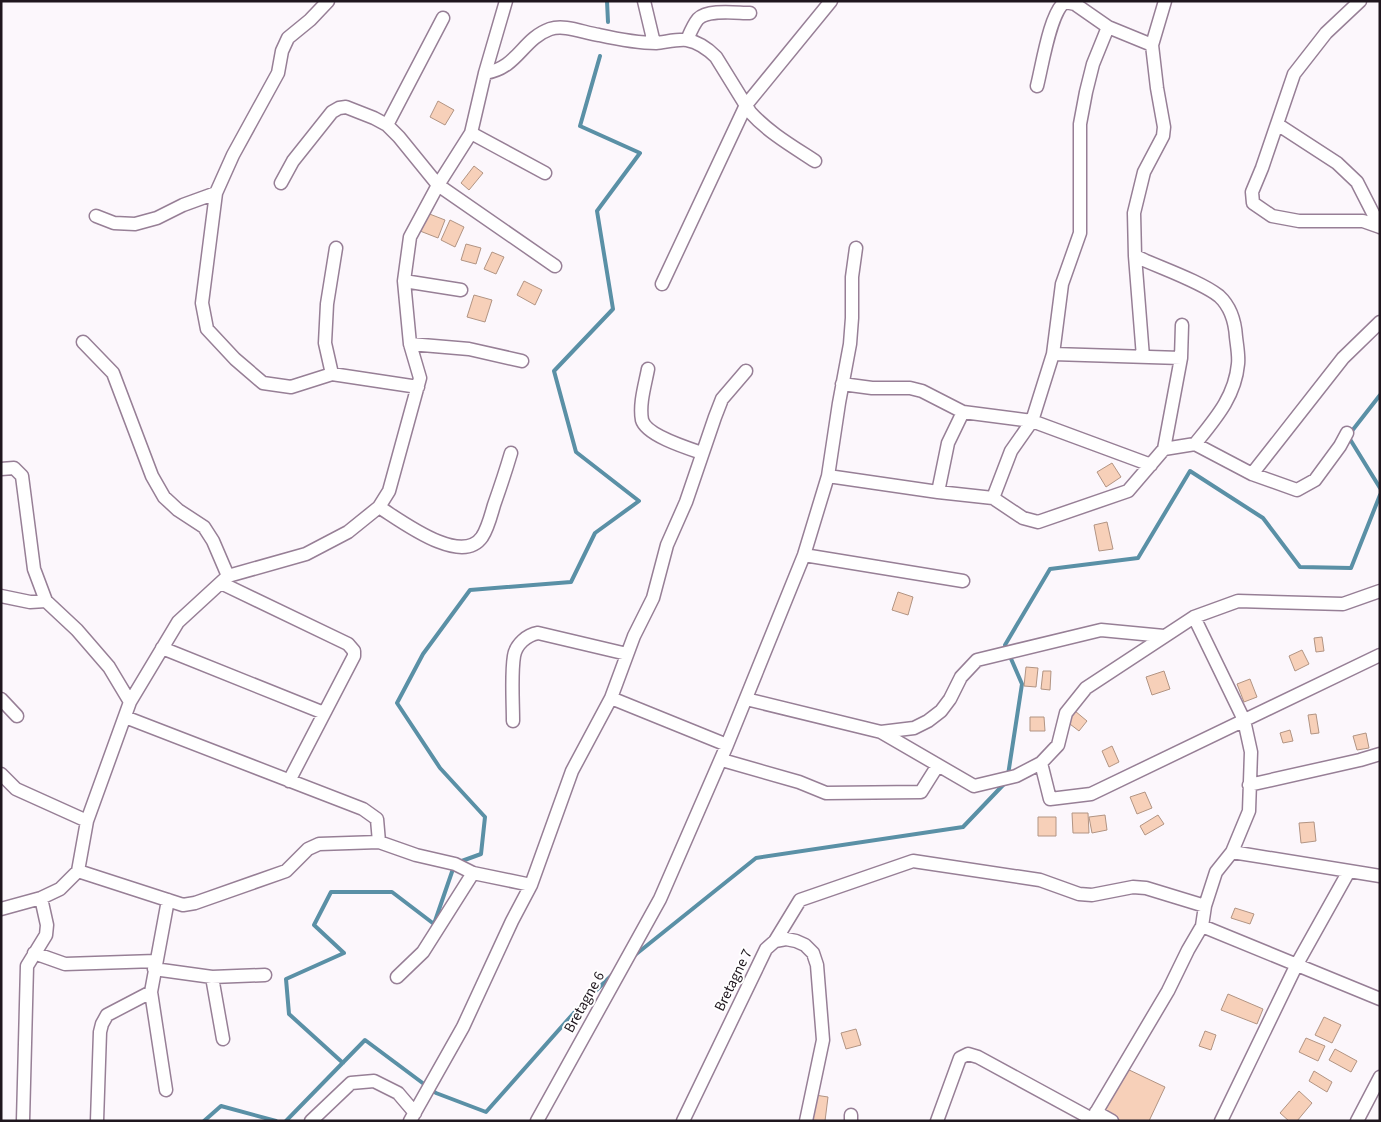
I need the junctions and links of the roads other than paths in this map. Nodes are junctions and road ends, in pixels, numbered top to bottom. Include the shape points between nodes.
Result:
1 (328, 1) edge
2 (506, 1) edge
3 (644, 1) edge
4 (831, 1) edge
5 (1165, 1) edge
6 (1360, 1) edge
7 (750, 13) dead end
8 (443, 18) dead end
9 (1108, 26) junction
10 (687, 40) junction
11 (654, 43) junction
12 (1152, 45) junction
13 (485, 73) junction
14 (1037, 86) dead end
15 (746, 104) junction
16 (1278, 124) junction
17 (387, 125) junction
18 (471, 133) junction
19 (814, 161) dead end
20 (545, 173) dead end
21 (281, 183) dead end
22 (438, 185) junction
23 (216, 194) junction
24 (96, 216) dead end
25 (1380, 227) edge
26 (336, 248) dead end
27 (856, 248) dead end
28 (1135, 256) junction
29 (554, 266) dead end
30 (404, 282) junction
31 (662, 284) dead end
32 (461, 290) dead end
33 (1380, 322) edge
34 (1182, 325) dead end
35 (82, 342) dead end
36 (410, 344) junction
37 (1053, 354) junction
38 (1143, 357) junction
39 (1181, 358) junction
40 (522, 361) dead end
41 (648, 369) dead end
42 (746, 371) dead end
43 (332, 374) junction
44 (842, 384) junction
45 (418, 387) junction
46 (963, 412) junction
47 (1032, 421) junction
48 (1347, 433) dead end
49 (1195, 444) junction
50 (1164, 449) junction
51 (512, 453) dead end
52 (702, 453) junction
53 (1150, 465) junction
54 (1, 469) edge
55 (1252, 474) junction
56 (828, 476) junction
57 (938, 492) junction
58 (993, 498) junction
59 (379, 507) junction
60 (804, 556) junction
61 (224, 579) junction
62 (963, 581) dead end
63 (1380, 591) edge
64 (1, 596) edge
65 (46, 601) junction
66 (1194, 617) junction
67 (1164, 636) junction
68 (162, 648) junction
69 (627, 654) junction
70 (1380, 655) edge
71 (611, 698) junction
72 (1, 699) edge
73 (746, 699) junction
74 (130, 702) junction
75 (324, 713) junction
76 (17, 716) dead end
77 (125, 717) junction
78 (512, 720) dead end
79 (1244, 720) junction
80 (881, 732) junction
81 (727, 746) junction
82 (1380, 754) edge
83 (722, 760) junction
84 (1041, 763) junction
85 (938, 765) junction
86 (1, 774) edge
87 (289, 781) junction
88 (1249, 785) junction
89 (87, 821) junction
90 (379, 842) junction
91 (1232, 852) junction
92 (78, 871) junction
93 (1349, 871) junction
94 (474, 873) junction
95 (1380, 876) edge
96 (532, 884) junction
97 (41, 898) junction
98 (168, 900) junction
99 (1206, 906) junction
100 (1, 908) edge
101 (1202, 926) junction
102 (775, 940) junction
103 (34, 953) junction
104 (1297, 964) junction
105 (155, 965) junction
106 (265, 975) dead end
107 (212, 977) junction
108 (396, 977) dead end
109 (151, 992) junction
110 (1380, 999) edge
111 (223, 1039) dead end
112 (1380, 1076) edge
113 (166, 1090) dead end
114 (413, 1117) edge
115 (1093, 1117) edge
116 (23, 1121) edge
117 (97, 1121) edge
118 (311, 1121) edge
119 (538, 1121) edge
120 (684, 1121) edge
121 (806, 1121) edge
122 (937, 1121) edge
123 (1112, 1121) edge
124 (1221, 1121) edge
125 (1357, 1121) edge

1 - 23 street via 288,38 278,73 233,155
2 - 13 street
3 - 11 street
4 - 15 street
5 - 12 street
6 - 16 street via 1326,33 1294,74
7 - 10 street via 705,15 694,24
8 - 17 street
9 - 12 street
9 - 14 street via 1075,4 1062,4 1053,22
9 - 37 street via 1093,64 1082,116 1080,233 1062,284
10 - 11 street
10 - 15 street via 716,57
11 - 13 street via 551,29 536,37 504,68
12 - 28 street via 1164,127 1144,172 1134,213
13 - 18 street
15 - 19 street via 765,128
15 - 31 street
16 - 25 street via 1337,162 1357,182
16 - 25 street via 1252,192 1253,203 1272,216 1364,221
17 - 21 street via 346,107 339,108 332,112 293,161
17 - 22 street
18 - 20 street
18 - 22 street
22 - 29 street
22 - 30 street via 410,237
23 - 24 street via 135,224 114,223
23 - 43 street via 202,303 207,329 234,359 263,383 291,387
26 - 43 street via 325,343
27 - 44 street, Bretagne 6 via 851,335
28 - 38 street
28 - 49 street via 1203,286 1230,308 1239,362 1235,384 1228,402
30 - 32 street
30 - 36 street
33 - 55 street via 1343,358
34 - 39 street
35 - 61 street via 113,373 152,476 164,498 204,527 213,541
36 - 40 street via 469,349
36 - 45 street via 420,378
37 - 38 street
37 - 47 street
38 - 39 street
39 - 50 street
41 - 52 street via 642,408 646,427
42 - 52 street via 722,399
43 - 45 street
44 - 46 street via 910,388
44 - 56 street, Bretagne 6
45 - 59 street via 389,491
46 - 47 street
46 - 57 street via 948,443
47 - 53 street
47 - 58 street via 1010,450
48 - 55 street via 1315,480 1297,490
49 - 50 street
49 - 55 street
50 - 53 street
51 - 59 street via 489,520 481,538 471,546 438,543
52 - 69 street via 667,545 653,598
53 - 58 street via 1128,491 1038,522 1023,518
54 - 65 street via 14,468 22,476 34,569
56 - 57 street
56 - 60 street, Bretagne 6
57 - 58 street
59 - 61 street via 348,532 306,554
60 - 62 street
60 - 73 street, Bretagne 6
61 - 68 street via 178,622
61 - 75 street via 352,647 354,656
63 - 66 street via 1343,604 1238,601
64 - 65 street via 30,602
65 - 74 street via 109,667
66 - 67 street
66 - 79 street
67 - 80 street via 1101,630 977,660 960,677 941,711 928,721 914,728
67 - 84 street via 1086,688 1066,713 1058,745
68 - 74 street
68 - 75 street
69 - 71 street
69 - 78 street via 538,633 529,634 514,655
70 - 79 street
71 - 81 street
71 - 96 street via 572,771
72 - 76 street
73 - 80 street
73 - 81 street, Bretagne 6
74 - 77 street
75 - 87 street
77 - 87 street
77 - 89 street
79 - 84 street via 1091,794 1050,799
79 - 88 street via 1251,752
80 - 85 street
81 - 83 street, Bretagne 6
82 - 88 street
83 - 85 street via 826,793 922,792
83 - 119 street, Bretagne 6 via 660,898
84 - 85 street via 1016,776 974,786
86 - 89 street via 16,789
87 - 90 street via 363,809 377,819
88 - 91 street via 1249,811
89 - 92 street
90 - 94 street via 416,856 455,864
90 - 98 street via 319,844 308,849 286,871 195,903 184,905
91 - 93 street
91 - 99 street via 1216,872
92 - 97 street via 60,888
92 - 98 street
93 - 95 street
93 - 104 street
94 - 96 street
94 - 108 street via 423,952
96 - 114 street via 463,1027
97 - 100 street
97 - 103 street via 46,935
98 - 105 street
99 - 101 street
99 - 102 street, Bretagne 7 via 1146,888 1079,894 1040,880 913,861 800,900
101 - 104 street
101 - 115 street via 1168,991
102 - 120 street, Bretagne 7 via 766,949
102 - 121 street via 796,940 805,945 817,965 823,1040
103 - 105 street via 66,964
103 - 116 street via 27,966
104 - 110 street
104 - 124 street
105 - 107 street
105 - 109 street
106 - 107 street
107 - 111 street
109 - 113 street
109 - 117 street via 107,1015 102,1024
112 - 125 street
114 - 118 street via 398,1093 374,1081 350,1084
115 - 122 street via 968,1054 960,1058
115 - 123 street

